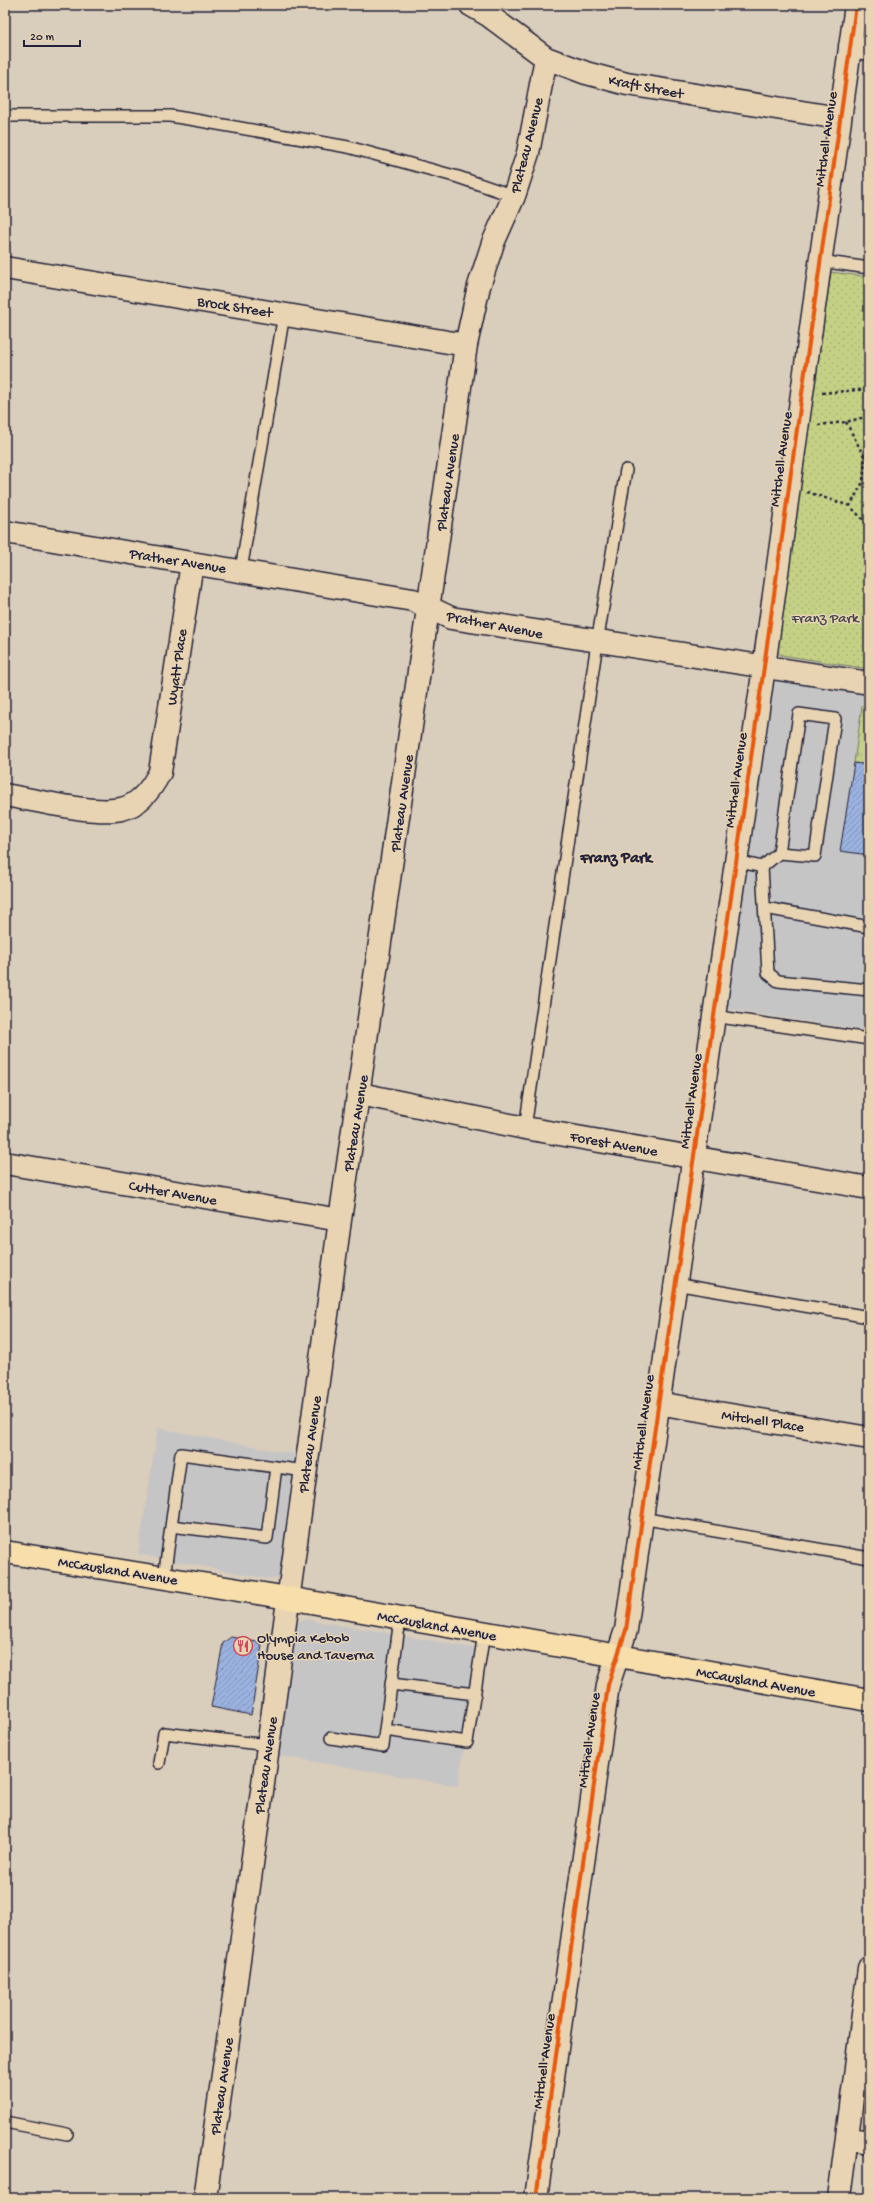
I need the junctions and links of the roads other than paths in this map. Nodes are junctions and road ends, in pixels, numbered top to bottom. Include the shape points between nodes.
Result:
1 (471, 5) edge
2 (856, 5) edge
3 (859, 48) edge
4 (546, 58) junction
5 (5, 116) edge
6 (839, 118) junction
7 (514, 196) junction
8 (820, 261) junction
9 (5, 268) edge
10 (869, 268) edge
11 (284, 314) junction
12 (466, 345) junction
13 (626, 470) dead end
14 (5, 532) edge
15 (192, 563) junction
16 (241, 570) junction
17 (430, 608) junction
18 (597, 642) junction
19 (764, 668) junction
20 (869, 683) edge
21 (5, 795) edge
22 (779, 853) junction
23 (736, 861) junction
24 (762, 867) junction
25 (765, 908) junction
26 (869, 927) edge
27 (869, 990) edge
28 (713, 1016) junction
29 (869, 1039) edge
30 (360, 1094) junction
31 (525, 1128) junction
32 (694, 1158) junction
33 (5, 1163) edge
34 (869, 1188) edge
35 (340, 1220) junction
36 (675, 1284) junction
37 (869, 1317) edge
38 (657, 1403) junction
39 (869, 1438) edge
40 (276, 1467) junction
41 (305, 1471) junction
42 (641, 1518) junction
43 (171, 1526) junction
44 (5, 1552) edge
45 (869, 1558) edge
46 (164, 1578) junction
47 (288, 1598) junction
48 (400, 1618) junction
49 (484, 1633) junction
50 (617, 1657) junction
51 (391, 1684) junction
52 (474, 1694) junction
53 (869, 1700) edge
54 (385, 1730) junction
55 (331, 1738) dead end
56 (268, 1745) junction
57 (159, 1763) dead end
58 (869, 1968) edge
59 (5, 2122) edge
60 (67, 2134) dead end
61 (847, 2138) junction
62 (869, 2142) edge
63 (205, 2198) edge
64 (536, 2198) edge
65 (839, 2198) edge

1 - 4 street, Kraft Street
2 - 3 street, Mitchell Avenue
3 - 6 street, Mitchell Avenue
4 - 6 street, Kraft Street via 586,73 627,84
4 - 7 street, Plateau Avenue via 528,153
5 - 7 lane via 170,116 348,147 458,177
6 - 8 street, Mitchell Avenue
7 - 12 street, Plateau Avenue via 493,243 479,286
8 - 10 lane
8 - 19 street, Mitchell Avenue
9 - 11 street, Brock Street
11 - 12 street, Brock Street
11 - 16 lane
12 - 17 street, Plateau Avenue
13 - 18 lane
14 - 15 street, Prather Avenue
15 - 16 street, Prather Avenue
15 - 21 street, Wyatt Place via 160,772 152,788 138,801 122,809 105,811
16 - 17 street, Prather Avenue via 413,600
17 - 18 street, Prather Avenue via 451,618
17 - 30 street, Plateau Avenue
18 - 19 street, Prather Avenue
18 - 31 lane
19 - 20 street, Prather Avenue
19 - 23 street, Mitchell Avenue
22 - 22 lane via 799,714 835,719 815,856
22 - 24 lane
23 - 24 lane
23 - 28 street, Mitchell Avenue
24 - 25 lane
25 - 26 lane
25 - 27 lane via 768,973 778,981
28 - 29 lane
28 - 32 street, Mitchell Avenue
30 - 31 street, Forest Avenue
30 - 35 street, Plateau Avenue
31 - 32 street, Forest Avenue
32 - 34 street, Forest Avenue
32 - 36 street, Mitchell Avenue
33 - 35 street, Cutter Avenue
35 - 41 street, Plateau Avenue
36 - 37 lane
36 - 38 street, Mitchell Avenue
38 - 39 street, Mitchell Place
38 - 42 street, Mitchell Avenue
40 - 41 lane
40 - 43 lane via 267,1538
40 - 43 lane via 181,1454
41 - 47 street, Plateau Avenue
42 - 45 lane
42 - 50 street, Mitchell Avenue via 626,1630
43 - 46 lane
44 - 46 main road, McCausland Avenue
46 - 47 main road, McCausland Avenue
47 - 48 main road, McCausland Avenue
47 - 56 street, Plateau Avenue
48 - 49 main road, McCausland Avenue
48 - 51 lane
49 - 50 main road, McCausland Avenue
49 - 52 lane
50 - 53 main road, McCausland Avenue
50 - 64 street, Mitchell Avenue via 607,1693
51 - 52 lane
51 - 54 lane
52 - 54 lane via 467,1742
54 - 55 lane via 383,1746
56 - 57 lane via 164,1733
56 - 63 street, Plateau Avenue
58 - 61 street
59 - 60 lane
61 - 62 street
61 - 65 street

